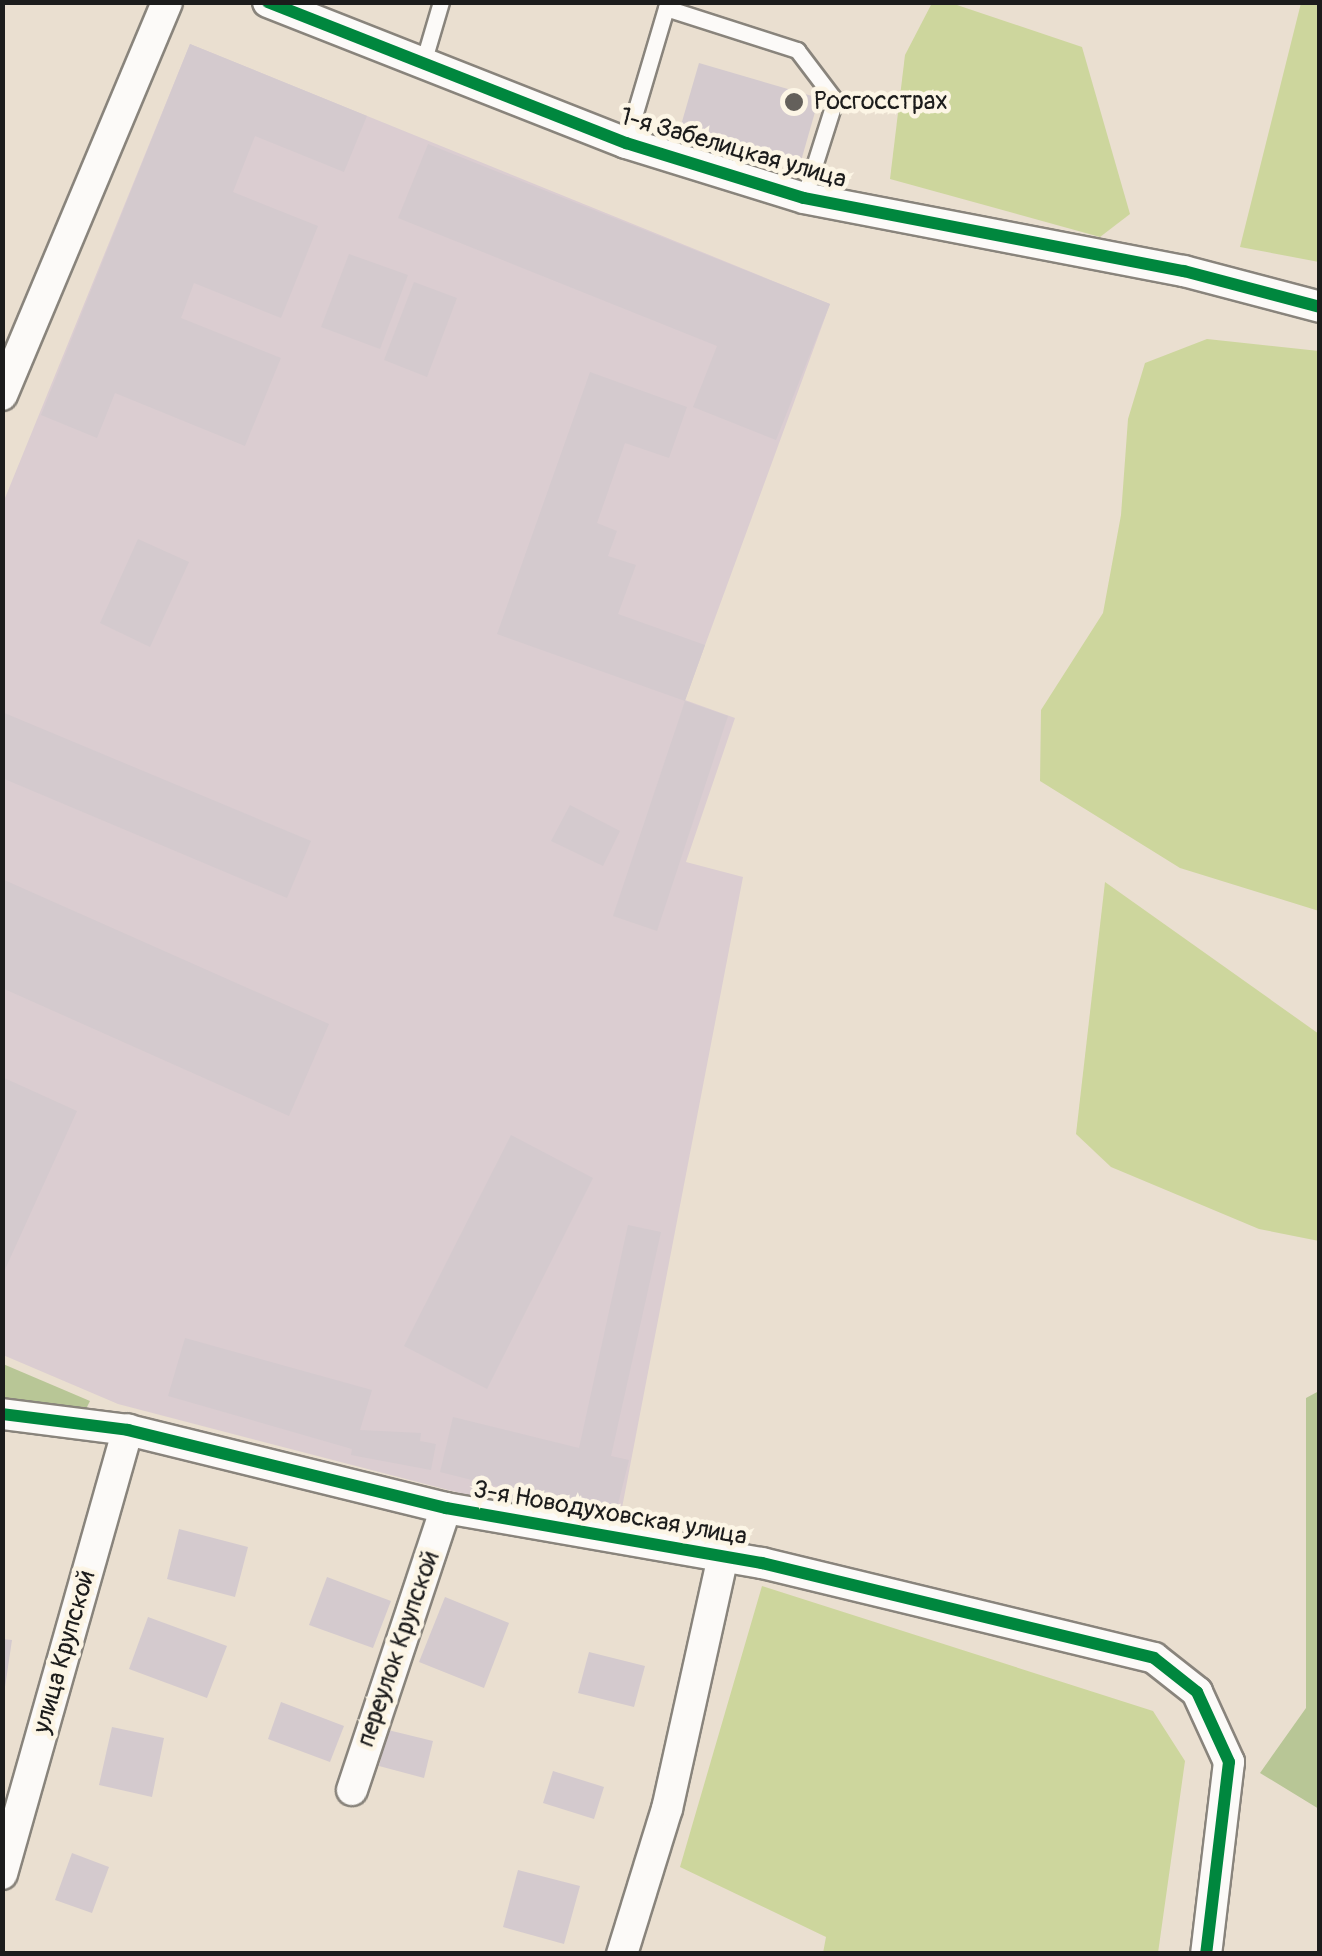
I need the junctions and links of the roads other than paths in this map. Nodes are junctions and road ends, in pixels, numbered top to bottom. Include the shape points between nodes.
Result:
1 (167, 2) edge
2 (268, 2) edge
3 (441, 2) edge
4 (423, 64) junction
5 (626, 143) junction
6 (804, 198) junction
7 (1320, 307) edge
8 (2, 395) edge
9 (2, 1414) edge
10 (128, 1430) junction
11 (446, 1508) junction
12 (722, 1561) junction
13 (352, 1790) dead end
14 (2, 1874) edge
15 (622, 1954) edge
16 (1206, 1954) edge

1 - 8 street
2 - 4 street, 1-я Забелицкая улица
3 - 4 lane
4 - 5 street, 1-я Забелицкая улица
5 - 6 street, 1-я Забелицкая улица
5 - 6 lane via 666,8 796,50 835,100
6 - 7 street, 1-я Забелицкая улица via 1184,271
9 - 10 street, 3-я Новодуховская улица
10 - 11 street, 3-я Новодуховская улица
10 - 14 street, улица Крупской
11 - 12 street, 3-я Новодуховская улица
11 - 13 street, переулок Крупской
12 - 15 street via 667,1809
12 - 16 street, 3-я Новодуховская улица via 762,1563 1154,1658 1197,1692 1229,1762

